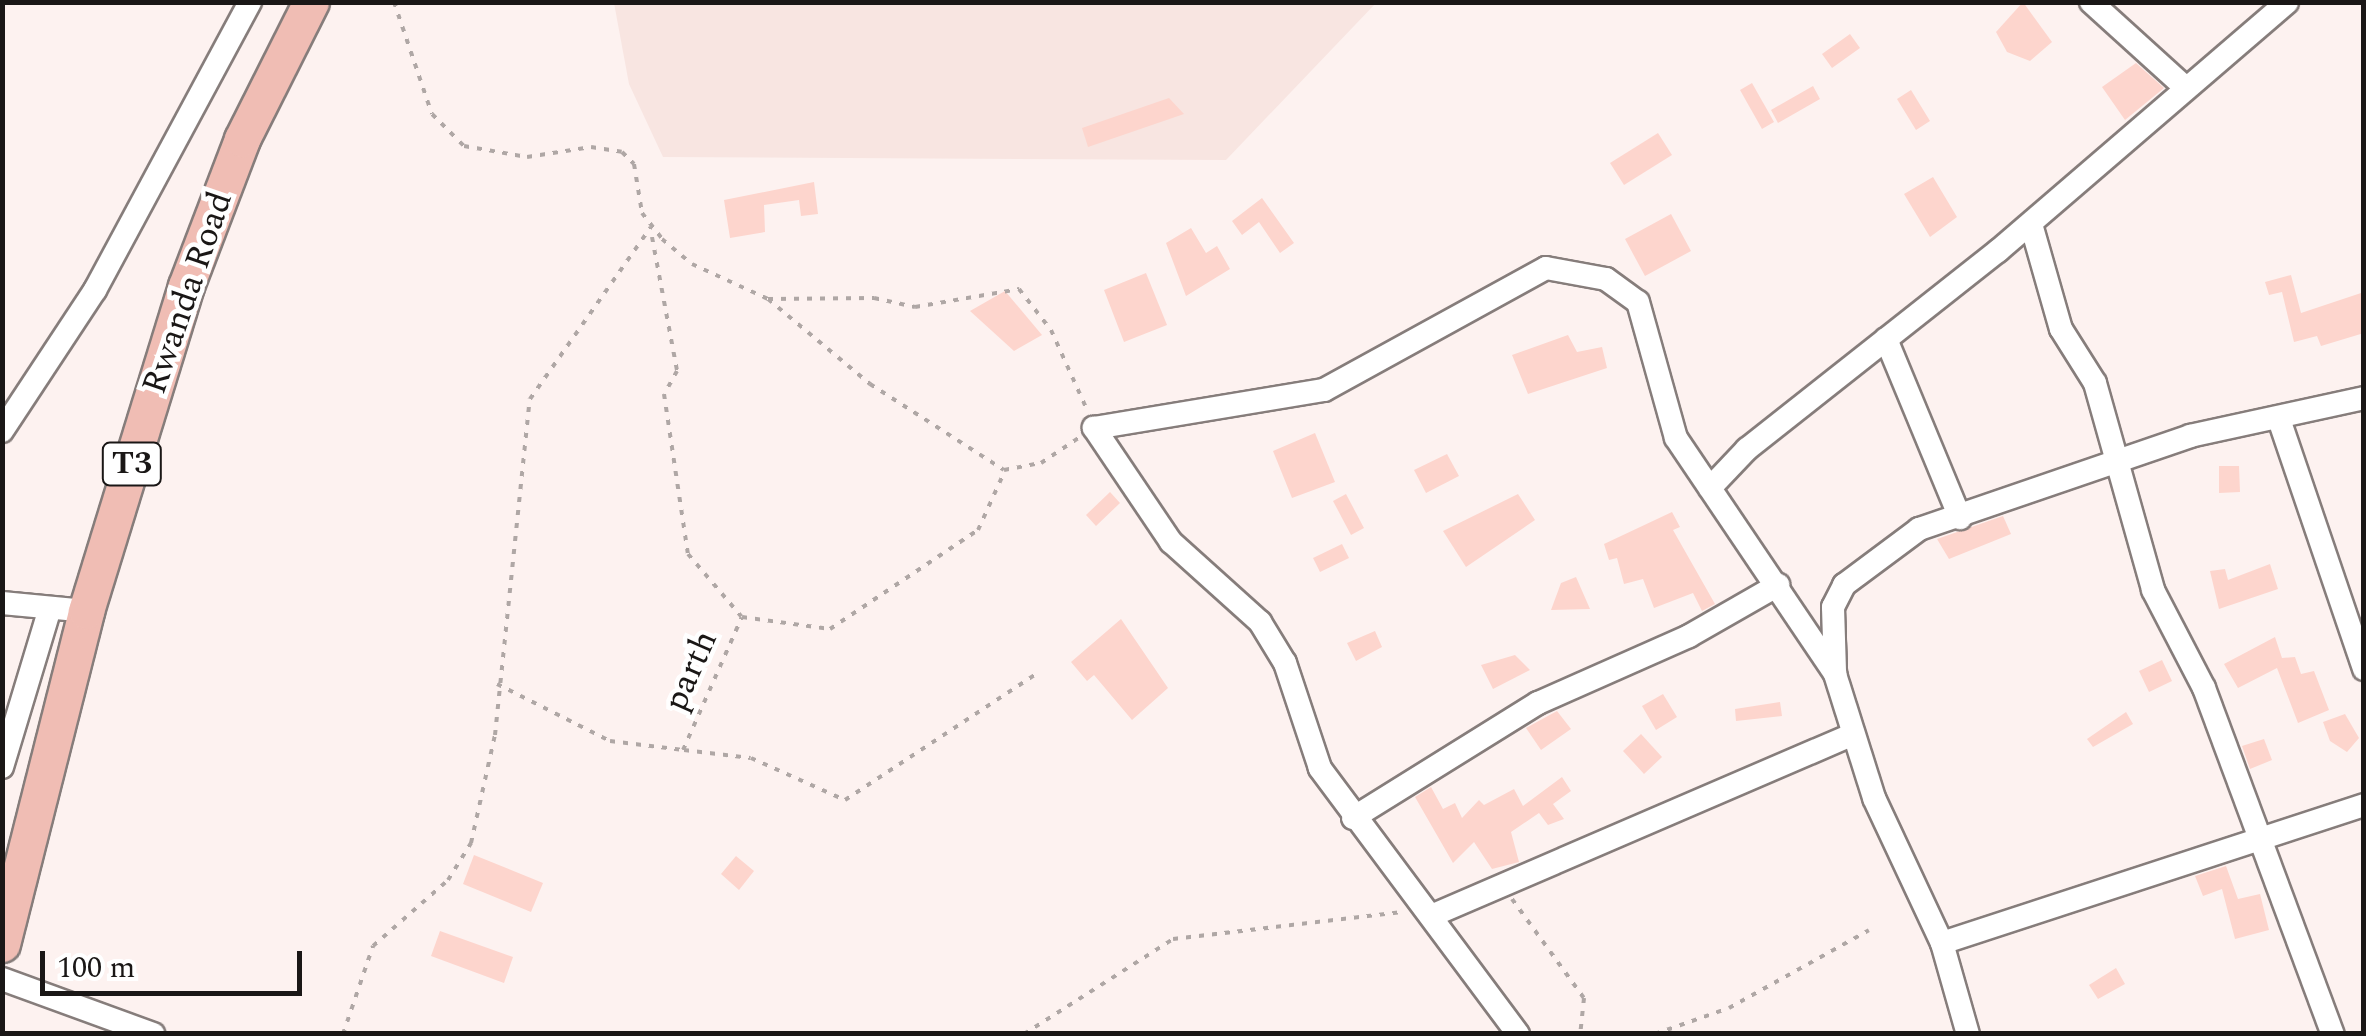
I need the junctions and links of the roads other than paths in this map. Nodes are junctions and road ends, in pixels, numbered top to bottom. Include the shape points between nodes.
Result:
1 (250, 2) edge
2 (312, 2) edge
3 (2091, 2) edge
4 (2287, 2) edge
5 (2186, 88) junction
6 (2031, 224) junction
7 (1886, 339) junction
8 (2364, 398) edge
9 (2280, 422) junction
10 (2, 431) edge
11 (2119, 464) junction
12 (1710, 488) junction
13 (1960, 518) junction
14 (1778, 585) junction
15 (2, 603) edge
16 (1832, 607) junction
17 (50, 608) junction
18 (86, 611) junction
19 (1802, 622) junction
20 (2364, 670) edge
21 (1836, 674) junction
22 (1851, 735) junction
23 (2, 767) edge
24 (2364, 805) edge
25 (1353, 818) junction
26 (2254, 836) junction
27 (1428, 912) junction
28 (1942, 943) junction
29 (2, 944) edge
30 (2, 979) edge
31 (153, 1034) edge
32 (1518, 1034) edge
33 (1968, 1034) edge
34 (2333, 1034) edge

1 - 10 street via 95,290
2 - 18 highway, Rwanda Road / T3 via 242,139 186,286
3 - 5 street
4 - 5 street
5 - 6 street
6 - 7 street
6 - 11 street via 2061,329 2095,383
7 - 12 street
7 - 13 street
8 - 9 street
9 - 11 street via 2190,436
9 - 20 street
11 - 13 street
11 - 26 street via 2153,590 2204,688
12 - 14 street
12 - 25 street via 1676,438 1638,302 1623,287 1576,269 1532,274 1324,390 1095,426 1171,542 1239,597 1274,643 1310,752
13 - 16 street via 1919,529 1878,554
14 - 19 street
14 - 25 street via 1689,636 1538,702
15 - 17 street
16 - 19 street
16 - 21 street
17 - 18 street
17 - 23 street
18 - 29 highway, Rwanda Road / T3
19 - 21 street
21 - 22 street
22 - 27 street
22 - 28 street
24 - 26 street
25 - 27 street
26 - 28 street
26 - 34 street
27 - 32 street
28 - 33 street
30 - 31 street

